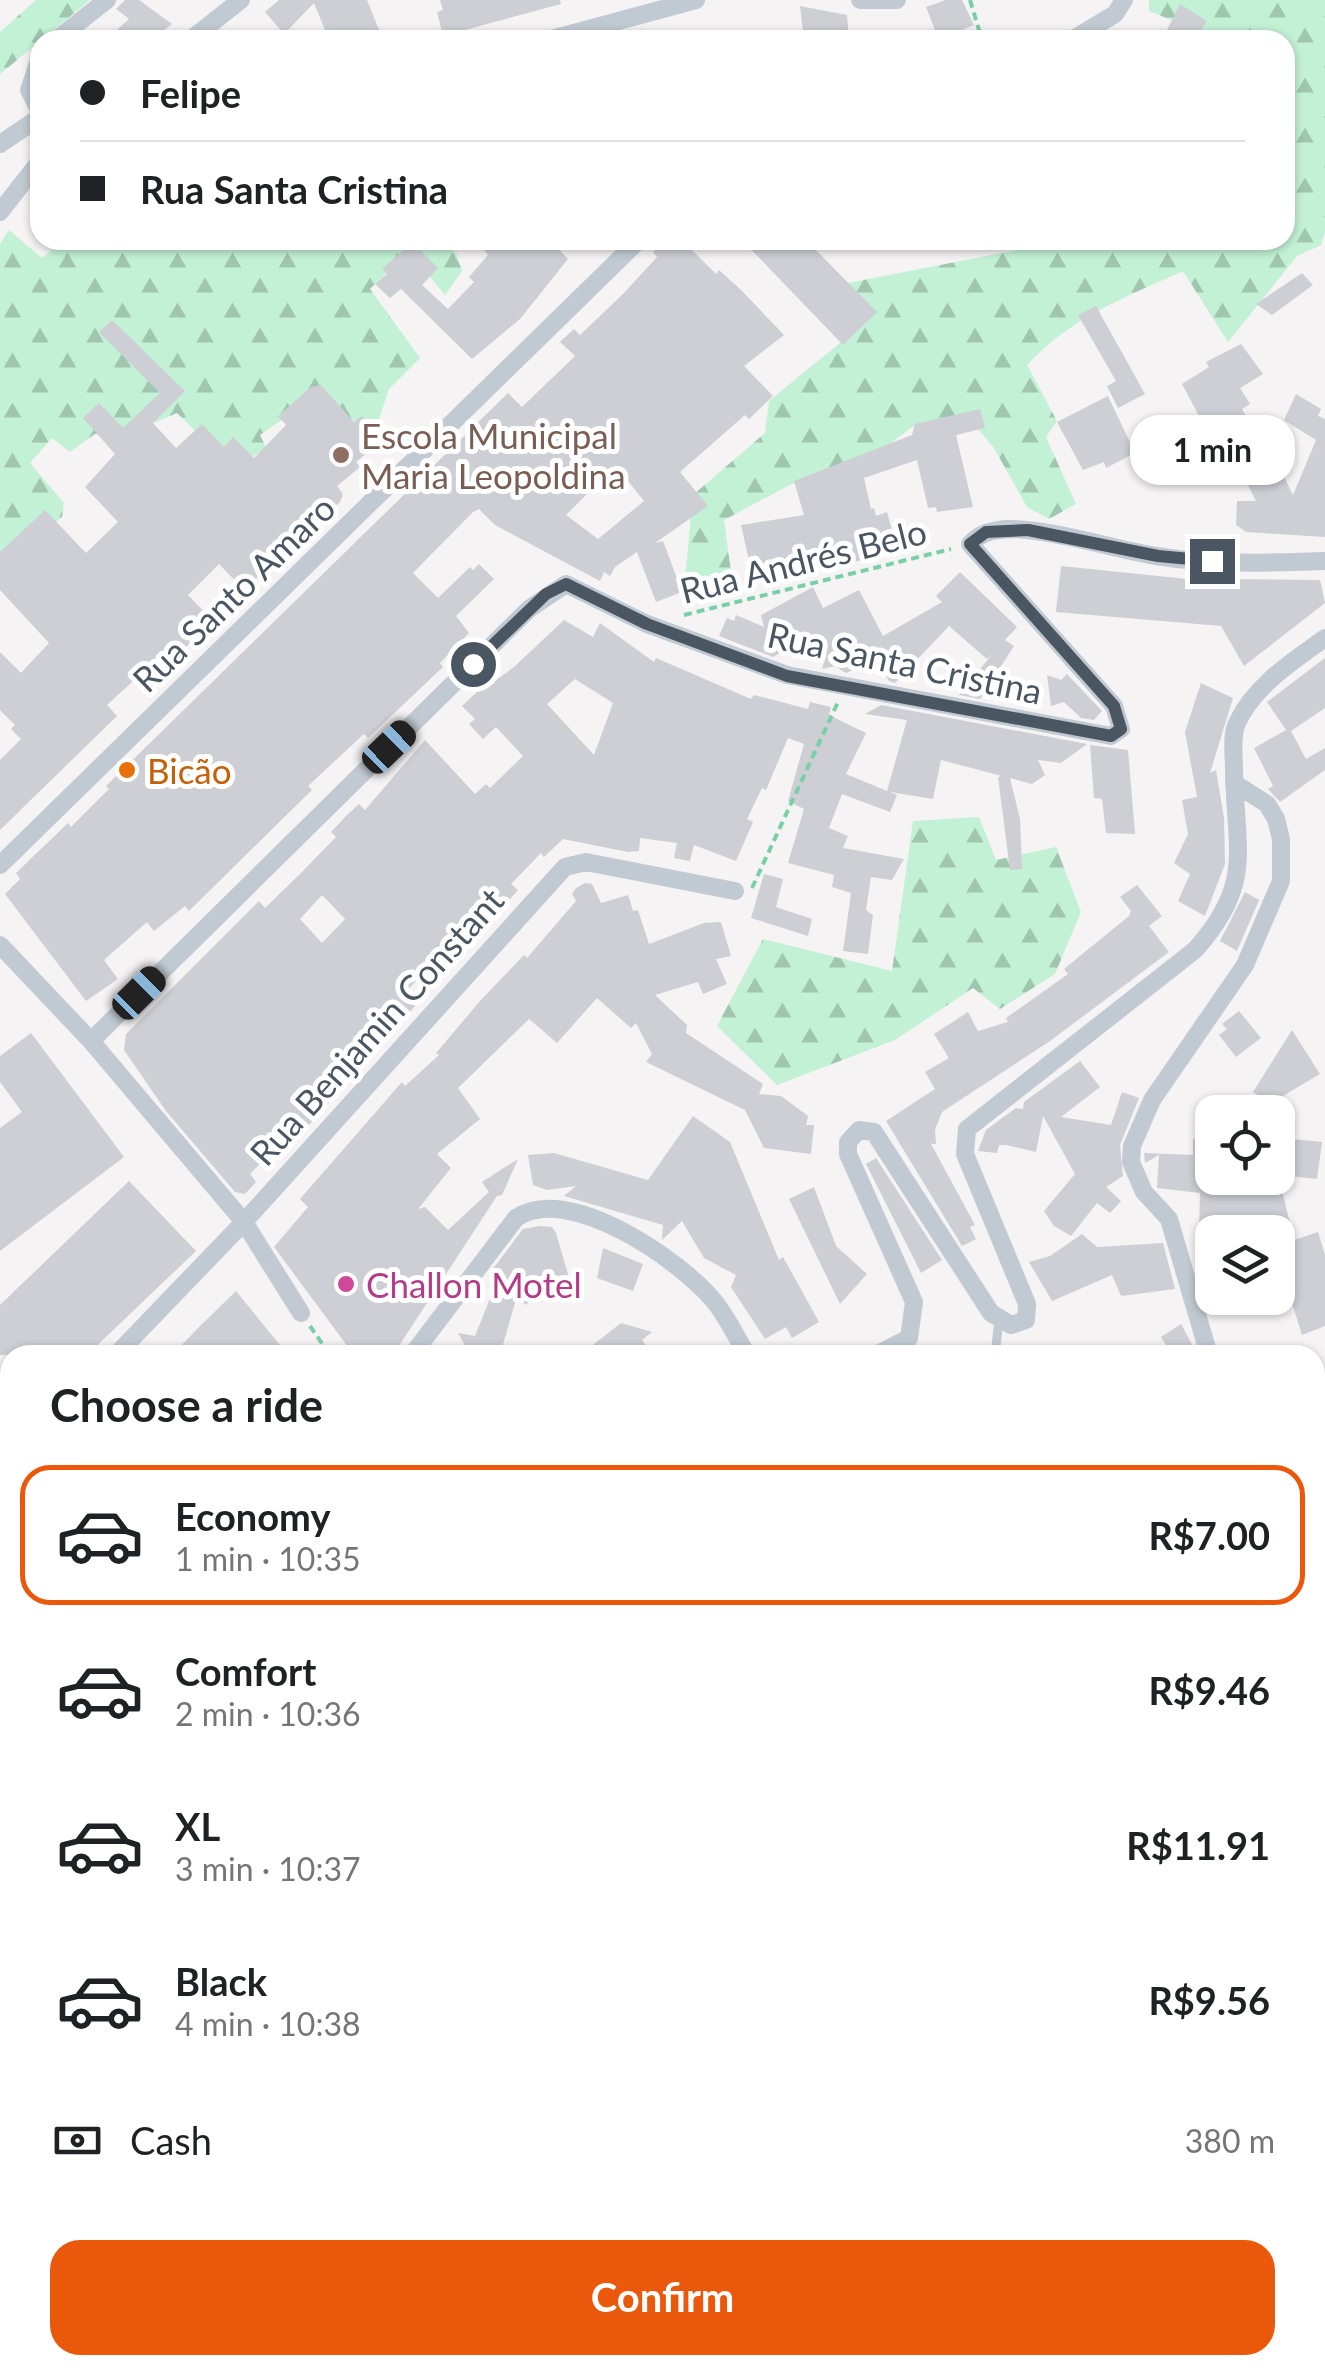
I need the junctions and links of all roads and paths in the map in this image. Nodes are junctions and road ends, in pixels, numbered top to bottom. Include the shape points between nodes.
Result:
1 (107, 0) edge
2 (241, 0) edge
3 (696, 0) edge
4 (860, 0) edge
5 (897, 0) edge
6 (970, 0) edge
7 (1124, 0) edge
8 (69, 30) edge
9 (203, 30) edge
10 (585, 30) edge
11 (979, 30) edge
12 (1089, 30) edge
13 (30, 122) edge
14 (0, 144) edge
15 (30, 174) edge
16 (0, 212) edge
17 (629, 250) edge
18 (970, 544) junction
19 (1325, 560) edge
20 (647, 624) junction
21 (1325, 638) edge
22 (844, 688) junction
23 (1234, 783) junction
24 (0, 865) edge
25 (736, 891) joint
26 (0, 945) edge
27 (91, 1041) junction
28 (244, 1222) junction
29 (301, 1312) joint
30 (1000, 1320) junction
31 (126, 1345) edge
32 (323, 1345) edge
33 (420, 1345) edge
34 (742, 1345) edge
35 (895, 1345) edge
36 (996, 1345) edge
37 (1206, 1345) edge

1 - 8 street
2 - 9 street
3 - 10 street
4 - 5 street
6 - 11 path
7 - 12 street
13 - 14 street
15 - 16 street
17 - 24 street, Rua Santo Amaro
18 - 19 street via 986,532 1028,530 1158,556 1238,564
18 - 20 path, Rua Andrés Belo
18 - 22 street, Rua Santa Cristina via 1114,706 1119,733 1105,736
20 - 22 street, Rua Santa Cristina via 787,676
20 - 27 street, Rua Santa Cristina via 575,586 546,594
21 - 23 street via 1283,668 1235,726
22 - 25 path via 756,883
23 - 30 street via 1236,887 1223,919 1195,950 967,1129 970,1169 1030,1314 1020,1324
23 - 37 street via 1268,804 1276,819 1281,881 1245,965 1152,1100 1131,1162 1144,1192 1169,1218
25 - 28 street, Rua Benjamin Constant via 586,862 566,867
26 - 27 street
27 - 28 street
28 - 29 street
28 - 31 street, Rua Benjamin Constant
29 - 32 path
30 - 35 street via 882,1142 874,1132 859,1130 848,1154 914,1302 909,1338
30 - 36 lane
33 - 34 street via 516,1218 558,1208 643,1241 714,1302

